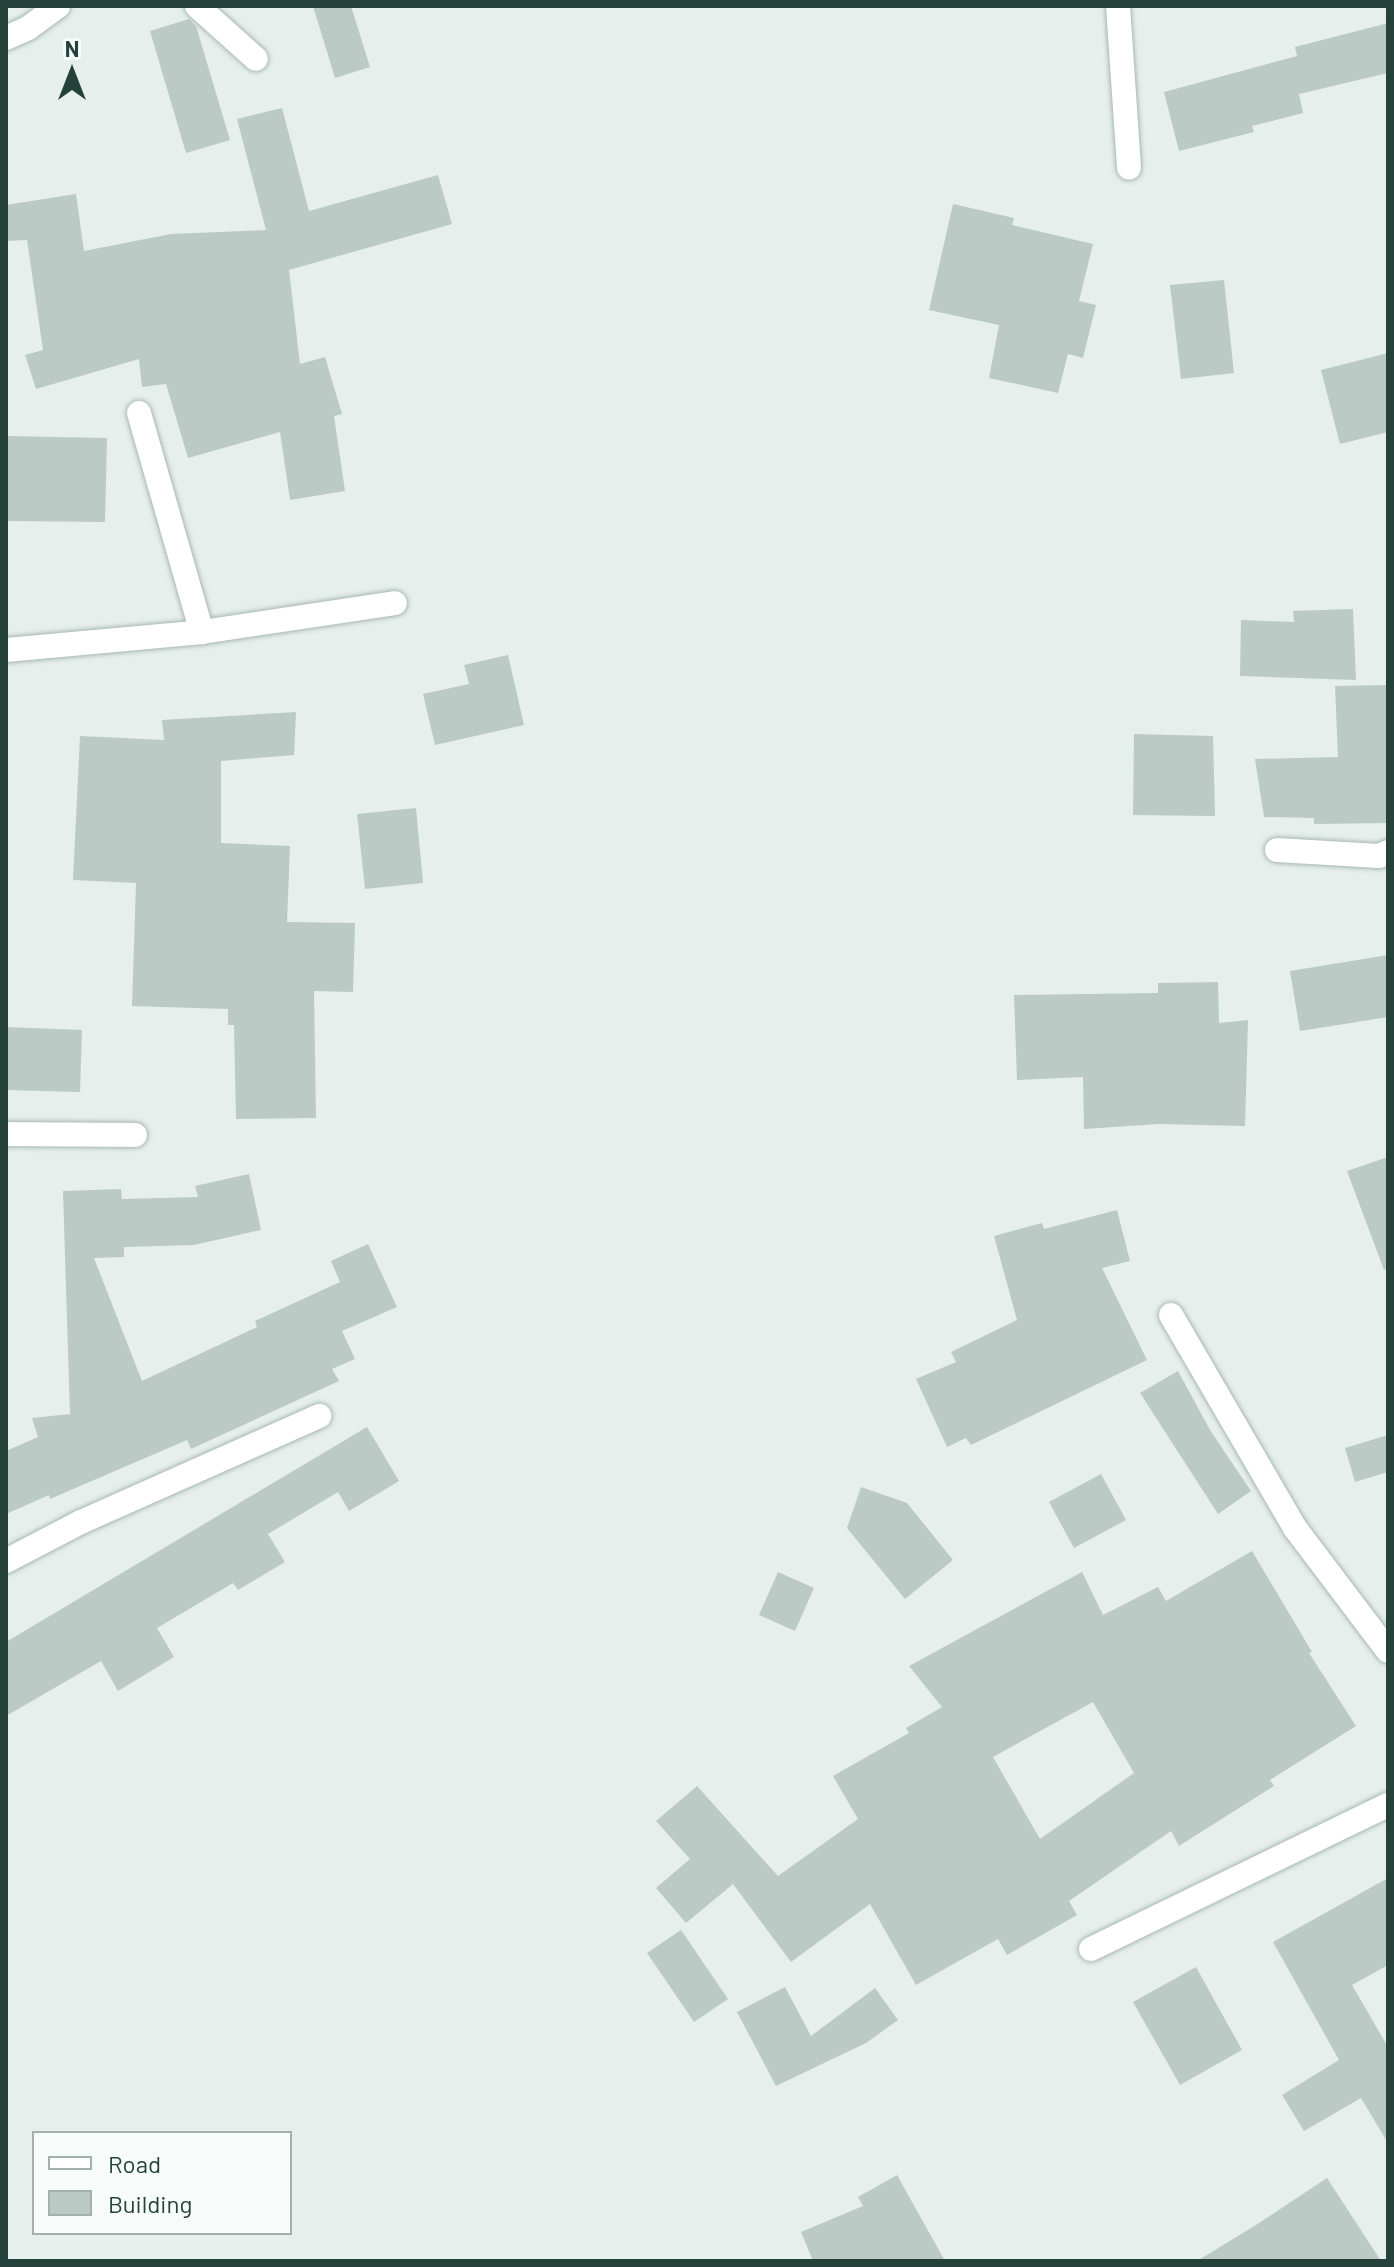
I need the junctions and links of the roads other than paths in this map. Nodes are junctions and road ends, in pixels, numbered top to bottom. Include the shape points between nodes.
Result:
1 (58, 6) edge
2 (197, 6) edge
3 (1118, 6) edge
4 (6, 38) edge
5 (256, 59) dead end
6 (1129, 168) dead end
7 (139, 413) dead end
8 (395, 603) dead end
9 (202, 632) junction
10 (6, 650) edge
11 (1277, 850) dead end
12 (1388, 852) edge
13 (6, 1134) edge
14 (135, 1135) dead end
15 (1171, 1315) dead end
16 (319, 1416) dead end
17 (6, 1561) edge
18 (1388, 1651) edge
19 (1388, 1805) edge
20 (1091, 1949) dead end

1 - 4 street
2 - 5 street
3 - 6 street
7 - 9 street
8 - 9 street
9 - 10 street
11 - 12 street via 1379,856
13 - 14 street
15 - 18 street via 1295,1528
16 - 17 street
19 - 20 street

